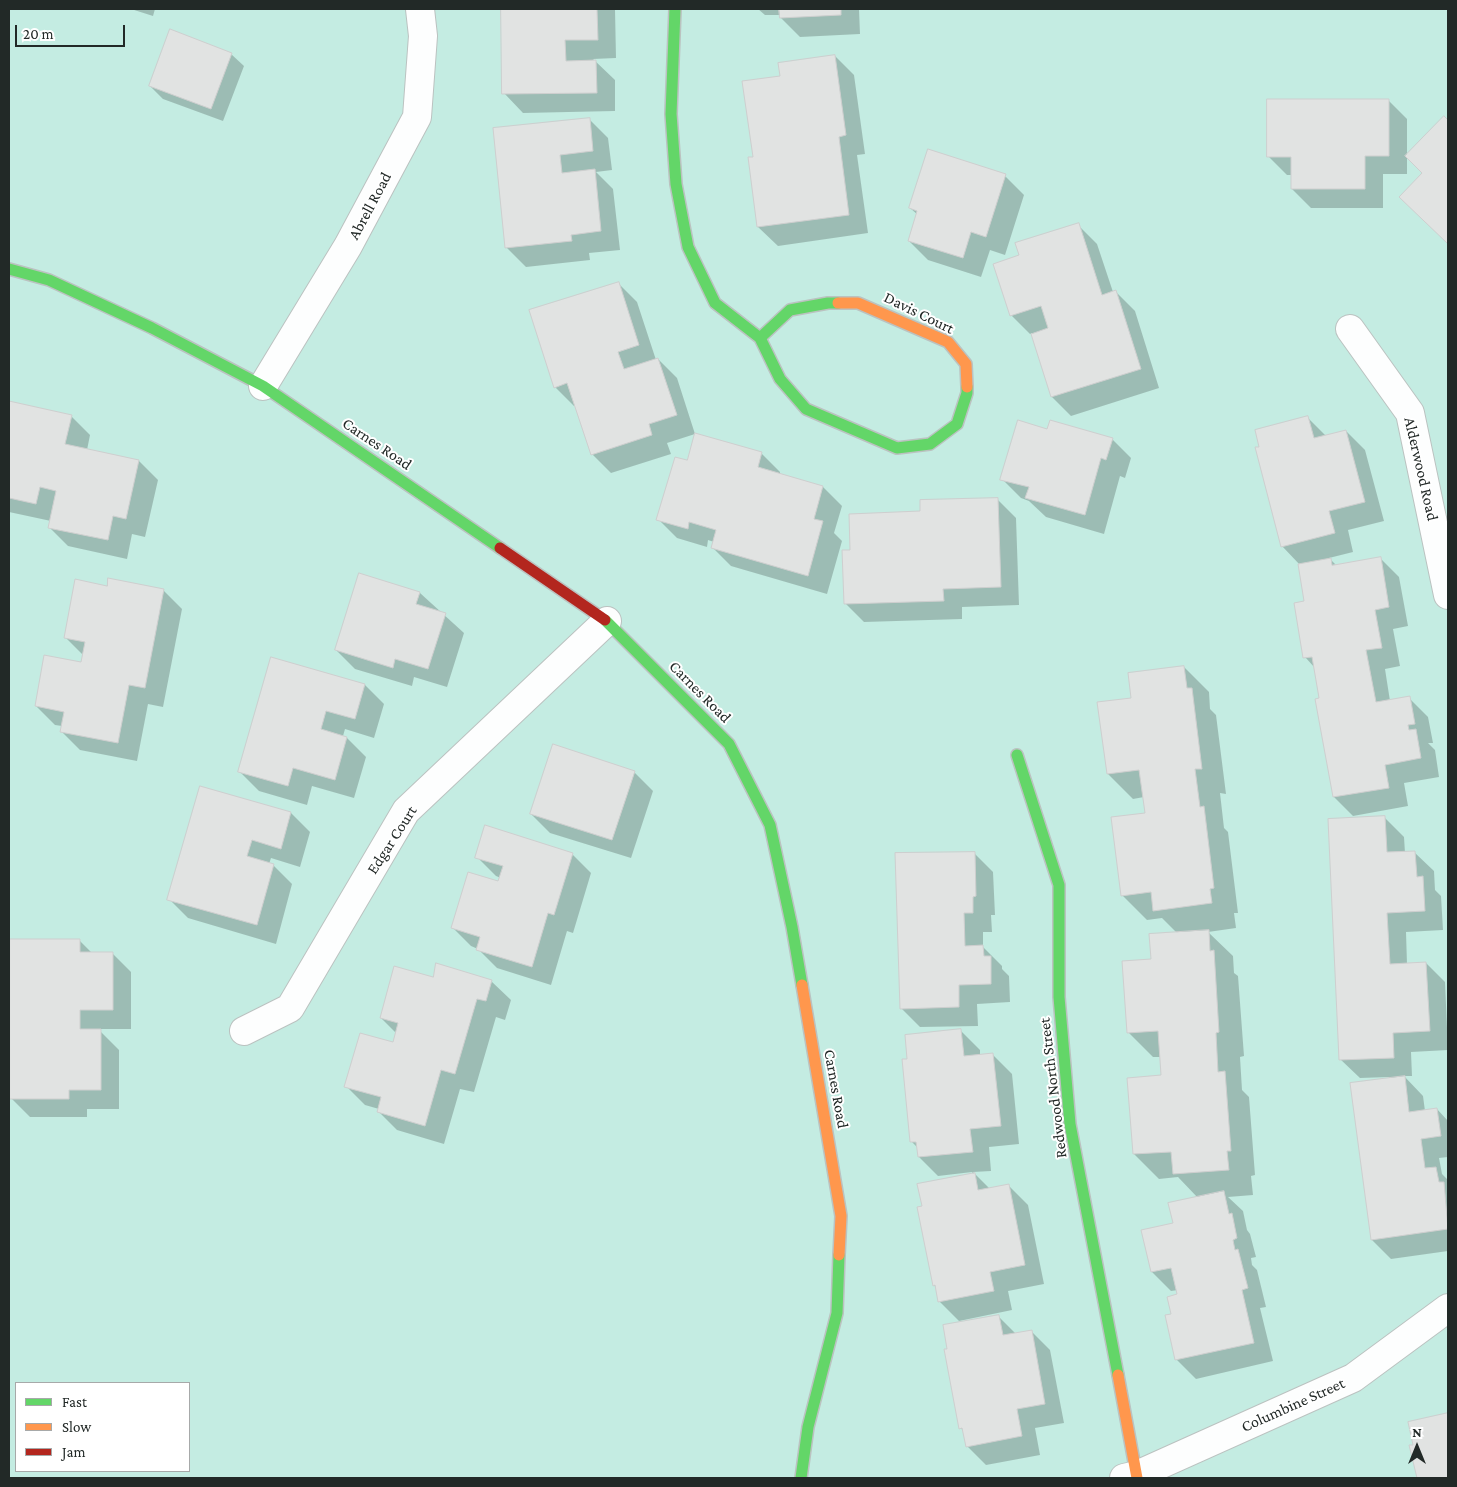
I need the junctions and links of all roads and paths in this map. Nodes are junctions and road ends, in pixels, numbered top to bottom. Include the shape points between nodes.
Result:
1 (420, 9) edge
2 (675, 9) edge
3 (9, 269) edge
4 (1350, 329) dead end
5 (760, 338) junction
6 (263, 386) junction
7 (1448, 595) edge
8 (607, 621) junction
9 (1017, 755) dead end
10 (244, 1031) dead end
11 (1448, 1308) edge
12 (1133, 1477) edge
13 (801, 1478) edge

1 - 6 street, Abrell Road via 423,36 417,116 348,246
2 - 5 street, Davis Court via 671,114 676,184 688,247 715,303
3 - 6 street, Carnes Road via 49,280 152,328
4 - 7 street, Alderwood Road via 1410,413
5 - 5 street, Davis Court via 780,379 806,410 897,448 930,444 957,424 967,393 966,364 948,342 858,303 828,303 790,310
6 - 8 street, Carnes Road
8 - 10 street, Edgar Court via 406,811 290,1008
8 - 13 street, Carnes Road via 729,744 770,826 792,927 841,1216 837,1313 808,1427
9 - 12 street, Redwood North Street via 1059,884 1059,997 1070,1124
11 - 12 street, Columbine Street via 1353,1378

